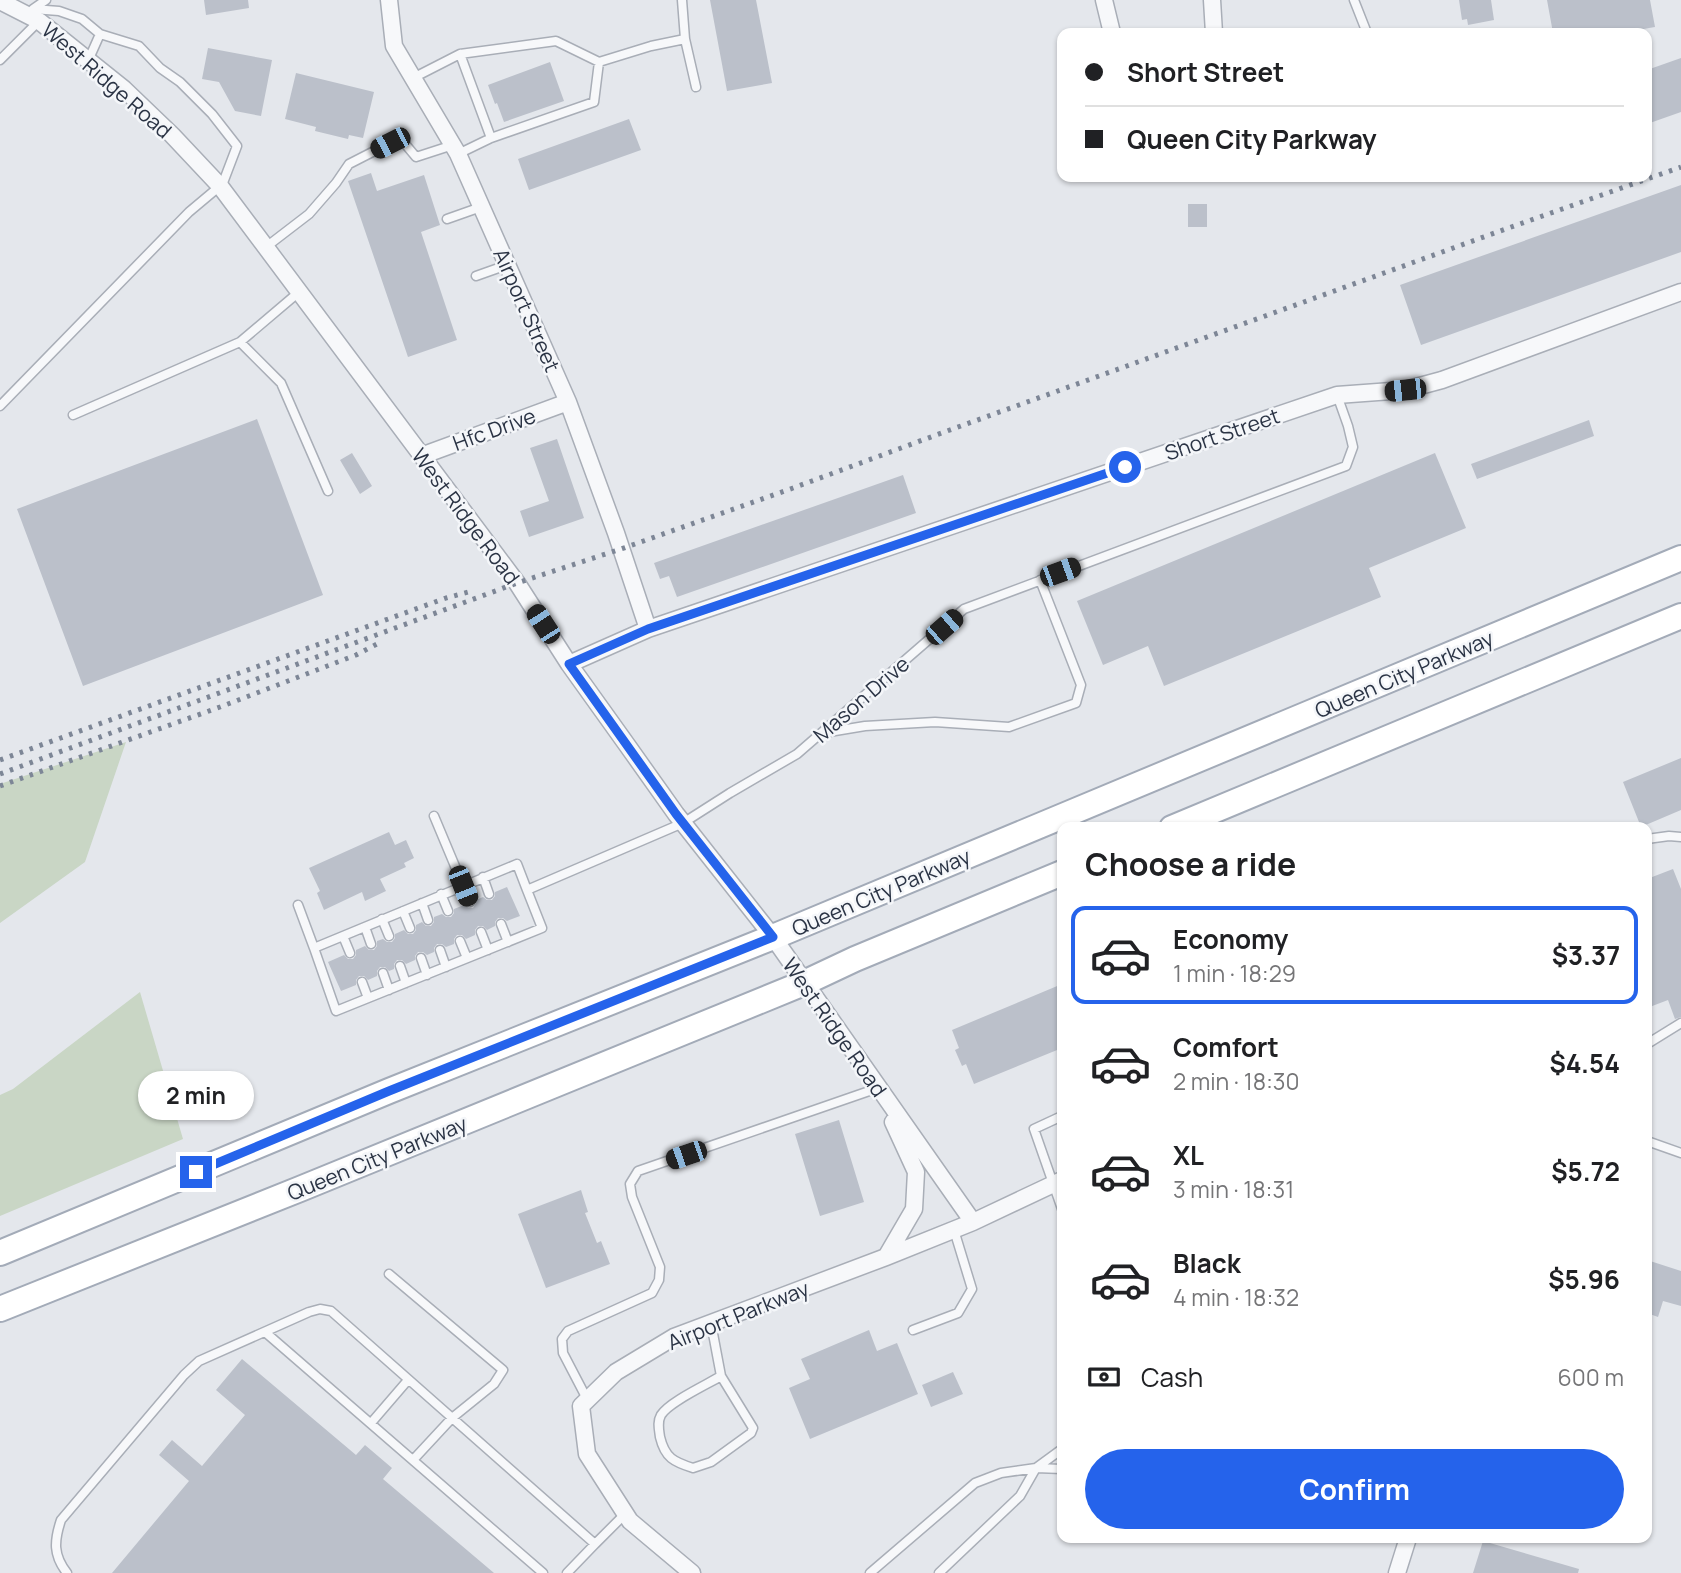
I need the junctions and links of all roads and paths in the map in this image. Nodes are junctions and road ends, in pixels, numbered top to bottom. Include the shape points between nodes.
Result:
1 (46, 0) edge
2 (389, 0) edge
3 (682, 0) edge
4 (1104, 0) edge
5 (1212, 0) edge
6 (1354, 0) edge
7 (0, 1) edge
8 (33, 15) junction
9 (1111, 28) edge
10 (1214, 28) edge
11 (1365, 28) edge
12 (100, 34) junction
13 (685, 39) junction
14 (460, 54) junction
15 (0, 60) edge
16 (88, 61) junction
17 (599, 62) junction
18 (413, 78) junction
19 (696, 87) dead end
20 (491, 138) junction
21 (455, 150) junction
22 (220, 187) junction
23 (481, 207) junction
24 (447, 219) dead end
25 (266, 247) junction
26 (507, 265) junction
27 (476, 276) dead end
28 (299, 292) junction
29 (1681, 292) edge
30 (240, 342) junction
31 (1337, 395) junction
32 (568, 402) junction
33 (0, 405) edge
34 (73, 415) dead end
35 (421, 456) junction
36 (328, 491) dead end
37 (1681, 558) edge
38 (1040, 580) junction
39 (1681, 617) edge
40 (648, 629) junction
41 (569, 664) junction
42 (821, 733) junction
43 (435, 816) dead end
44 (1186, 822) edge
45 (683, 823) junction
46 (1681, 837) edge
47 (1652, 838) edge
48 (1057, 875) edge
49 (482, 877) junction
50 (463, 886) junction
51 (527, 890) junction
52 (441, 894) junction
53 (489, 894) dead end
54 (470, 902) dead end
55 (422, 903) junction
56 (298, 905) dead end
57 (403, 911) junction
58 (449, 911) dead end
59 (382, 919) junction
60 (428, 920) dead end
61 (501, 924) dead end
62 (365, 927) junction
63 (410, 928) dead end
64 (481, 932) dead end
65 (343, 936) junction
66 (389, 936) dead end
67 (773, 937) junction
68 (460, 941) dead end
69 (508, 942) junction
70 (371, 944) dead end
71 (314, 948) junction
72 (440, 950) dead end
73 (488, 950) junction
74 (350, 953) dead end
75 (421, 958) dead end
76 (467, 958) junction
77 (400, 966) dead end
78 (446, 967) junction
79 (383, 974) dead end
80 (427, 975) junction
81 (362, 982) dead end
82 (407, 983) junction
83 (804, 983) junction
84 (389, 990) junction
85 (368, 998) junction
86 (1681, 1023) edge
87 (1652, 1041) edge
88 (878, 1088) junction
89 (1057, 1118) edge
90 (1652, 1144) edge
91 (1681, 1153) edge
92 (1057, 1181) edge
93 (1057, 1183) edge
94 (973, 1222) junction
95 (954, 1230) junction
96 (0, 1253) edge
97 (886, 1257) junction
98 (389, 1274) dead end
99 (0, 1309) edge
100 (711, 1323) junction
101 (913, 1330) dead end
102 (265, 1332) junction
103 (721, 1376) junction
104 (408, 1380) junction
105 (587, 1400) junction
106 (452, 1418) junction
107 (371, 1423) junction
108 (1057, 1453) edge
109 (413, 1460) junction
110 (1036, 1468) junction
111 (1057, 1469) edge
112 (625, 1514) junction
113 (1407, 1543) edge
114 (595, 1544) junction
115 (67, 1573) edge
116 (543, 1573) edge
117 (567, 1573) edge
118 (692, 1573) edge
119 (870, 1573) edge
120 (939, 1573) edge
121 (1398, 1573) edge

1 - 8 lane
2 - 18 street, Airport Street via 394,46
3 - 13 lane
4 - 9 street
5 - 10 street
6 - 11 lane
7 - 8 street, West Ridge Road
8 - 12 lane via 60,11 82,19
8 - 15 lane
8 - 16 street, West Ridge Road
12 - 16 lane
12 - 22 lane via 139,46 212,114 237,146
13 - 17 lane
13 - 19 lane
14 - 17 lane via 556,41
14 - 18 lane
14 - 20 lane
16 - 22 street, West Ridge Road via 173,135
17 - 20 lane via 594,102
18 - 21 street, Airport Street
20 - 21 lane
21 - 23 street, Airport Street
21 - 25 lane via 416,157 399,141 349,164 309,214
22 - 25 street, West Ridge Road
22 - 33 lane via 189,212
23 - 24 lane
23 - 26 street, Airport Street
25 - 28 street, West Ridge Road
26 - 27 lane
26 - 32 street, Airport Street
28 - 30 lane
28 - 35 street, West Ridge Road
29 - 31 street, Short Street via 1442,380 1405,390
30 - 34 lane
30 - 36 lane via 281,383
31 - 38 lane, Mason Drive via 1353,447 1346,466
31 - 40 street, Short Street
32 - 35 street, Hfc Drive
32 - 40 street, Airport Street
35 - 41 street, West Ridge Road via 517,583
37 - 67 main road, Queen City Parkway
38 - 42 lane, Mason Drive via 964,609
38 - 42 lane via 1081,685 1076,703 1009,727 935,722
39 - 44 main road
40 - 41 street, Short Street
41 - 45 street, West Ridge Road
42 - 45 lane, Mason Drive via 797,754
43 - 50 lane
45 - 51 lane, Mason Drive
45 - 67 street, West Ridge Road
46 - 47 lane
48 - 83 main road, Queen City Parkway
49 - 50 lane
49 - 51 lane via 517,864
49 - 53 lane
50 - 52 lane
50 - 54 lane
51 - 69 lane via 542,928
52 - 55 lane
52 - 58 lane
55 - 57 lane
55 - 60 lane
56 - 71 lane
57 - 59 lane
57 - 63 lane
59 - 62 lane
59 - 66 lane
61 - 69 lane
62 - 65 lane
62 - 70 lane
64 - 73 lane
65 - 71 lane
65 - 74 lane
67 - 83 street, West Ridge Road
67 - 96 main road, Queen City Parkway
68 - 76 lane
69 - 73 lane
71 - 85 lane via 337,1011
72 - 78 lane
73 - 76 lane
75 - 80 lane
76 - 78 lane
77 - 82 lane
78 - 80 lane
79 - 84 lane
80 - 82 lane
81 - 85 lane
82 - 84 lane
83 - 88 street, West Ridge Road
83 - 99 main road, Queen City Parkway
84 - 85 lane
86 - 87 lane
88 - 94 street, West Ridge Road
88 - 97 street via 916,1172 914,1209
88 - 105 lane via 638,1171 630,1184 632,1197 660,1267 659,1280 652,1293 568,1331 562,1339 563,1353
89 - 92 lane via 1034,1129
90 - 91 lane
93 - 94 street, Airport Parkway
94 - 95 street, Airport Parkway
95 - 97 street, Airport Parkway
95 - 101 lane via 972,1289 958,1312
97 - 100 street, Airport Parkway
98 - 106 lane via 503,1370 494,1384
100 - 103 lane
100 - 105 street, Airport Parkway via 674,1337 615,1372
102 - 104 lane via 309,1312 331,1311
102 - 107 lane
102 - 115 lane via 192,1368 61,1520 55,1538
103 - 103 lane via 662,1415 658,1426 663,1448 674,1461 693,1468 702,1465 751,1433 753,1428
104 - 106 lane
104 - 107 lane
105 - 112 street via 581,1406 587,1454
106 - 109 lane
106 - 114 lane
107 - 109 lane
108 - 110 lane
109 - 116 lane
110 - 111 lane
110 - 119 lane via 1001,1472 975,1482
110 - 120 lane via 1020,1496
112 - 114 lane
112 - 118 street
113 - 121 street
114 - 117 lane

